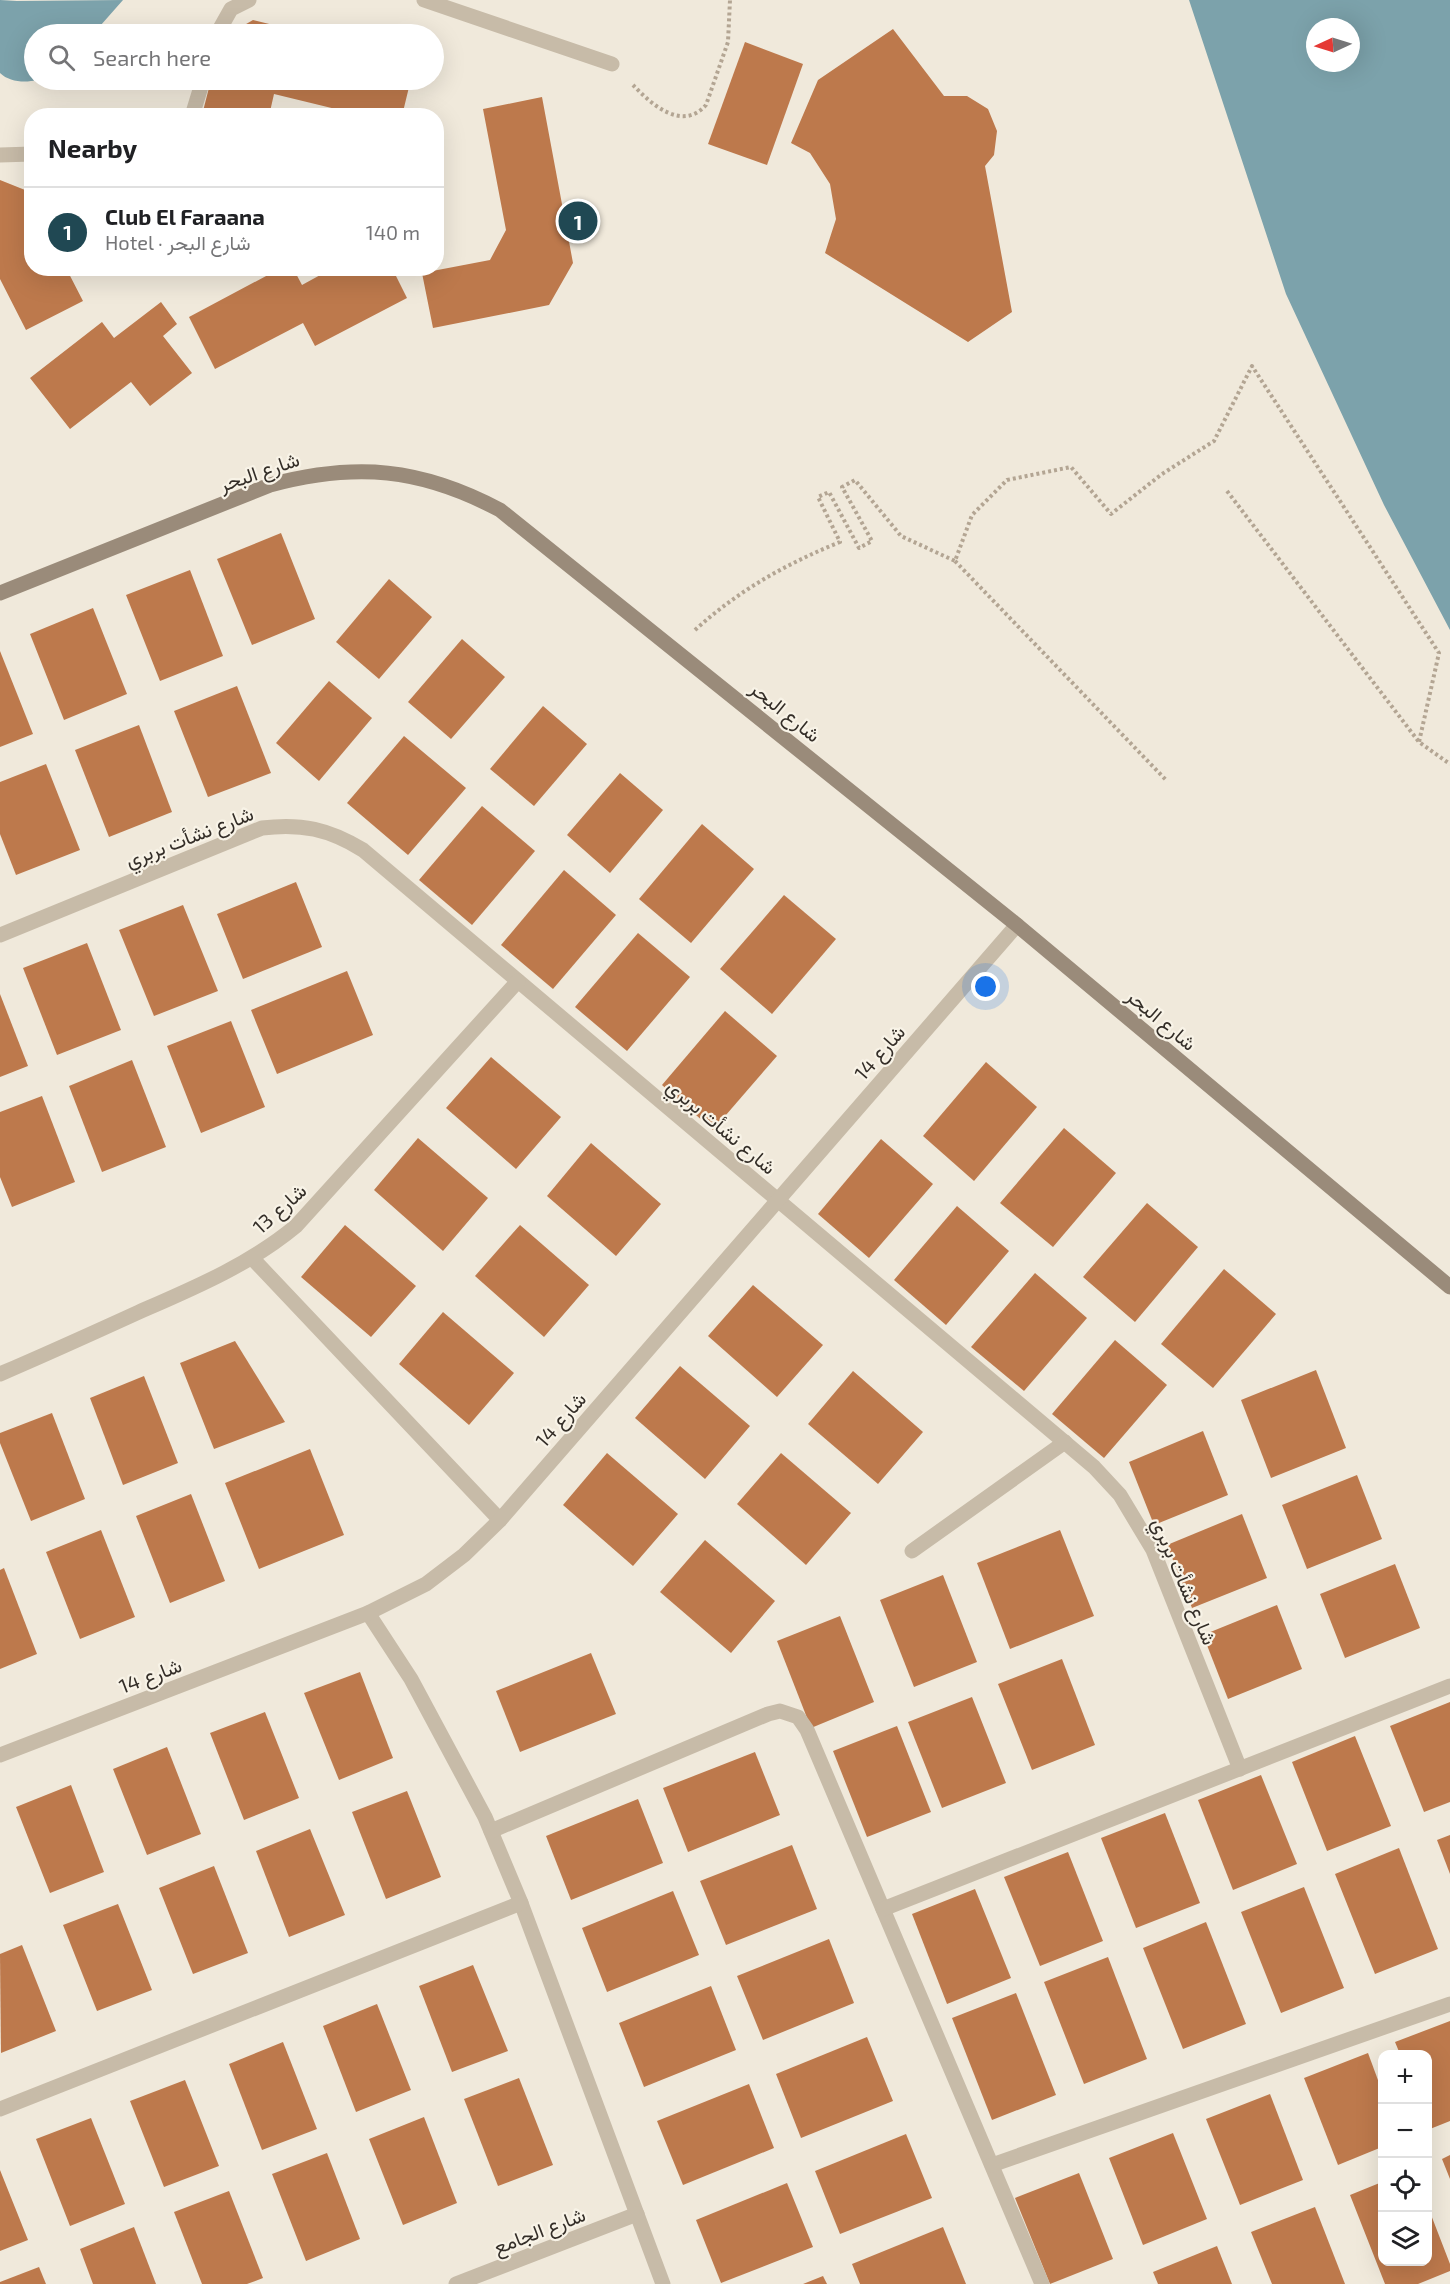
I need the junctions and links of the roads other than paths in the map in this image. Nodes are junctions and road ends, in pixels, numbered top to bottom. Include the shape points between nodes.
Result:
1 (249, 0) edge
2 (424, 0) edge
3 (223, 24) edge
4 (612, 64) road end
5 (200, 90) edge
6 (194, 108) edge
7 (24, 154) edge
8 (0, 155) edge
9 (0, 593) edge
10 (1017, 924) junction
11 (0, 935) edge
12 (518, 981) junction
13 (778, 1200) junction
14 (252, 1258) junction
15 (1450, 1287) edge
16 (0, 1374) edge
17 (1065, 1442) junction
18 (500, 1520) junction
19 (912, 1551) dead end
20 (368, 1613) junction
21 (1450, 1686) edge
22 (0, 1755) edge
23 (1240, 1768) junction
24 (491, 1831) junction
25 (521, 1903) junction
26 (883, 1909) junction
27 (1450, 2004) edge
28 (0, 2109) edge
29 (992, 2165) junction
30 (637, 2214) junction
31 (456, 2284) edge
32 (663, 2284) edge
33 (1042, 2284) edge

1 - 3 street via 231,9
2 - 4 street
5 - 6 street
7 - 8 street
9 - 10 main road, شارع البحر via 270,485 304,476 372,470 438,482 500,510
10 - 13 street, شارع 14
10 - 15 main road, شارع البحر
11 - 12 street, شارع نشأت بربري via 236,837 262,828 289,825 324,830 363,850
12 - 13 street, شارع نشأت بربري
12 - 14 street, شارع 13 via 296,1226
13 - 17 street, شارع نشأت بربري
13 - 18 street, شارع 14
14 - 16 street, شارع 13
14 - 18 street
17 - 19 street
17 - 23 street, شارع نشأت بربري via 1120,1495 1138,1522 1153,1550
18 - 20 street, شارع 14 via 465,1555 426,1584
20 - 22 street, شارع 14
20 - 24 street via 411,1679
21 - 23 street
23 - 26 street
24 - 25 street
24 - 26 street via 768,1714 791,1713 807,1730
25 - 28 street
25 - 30 street
26 - 29 street
27 - 29 street
29 - 33 street
30 - 31 street, شارع الجامع
30 - 32 street

